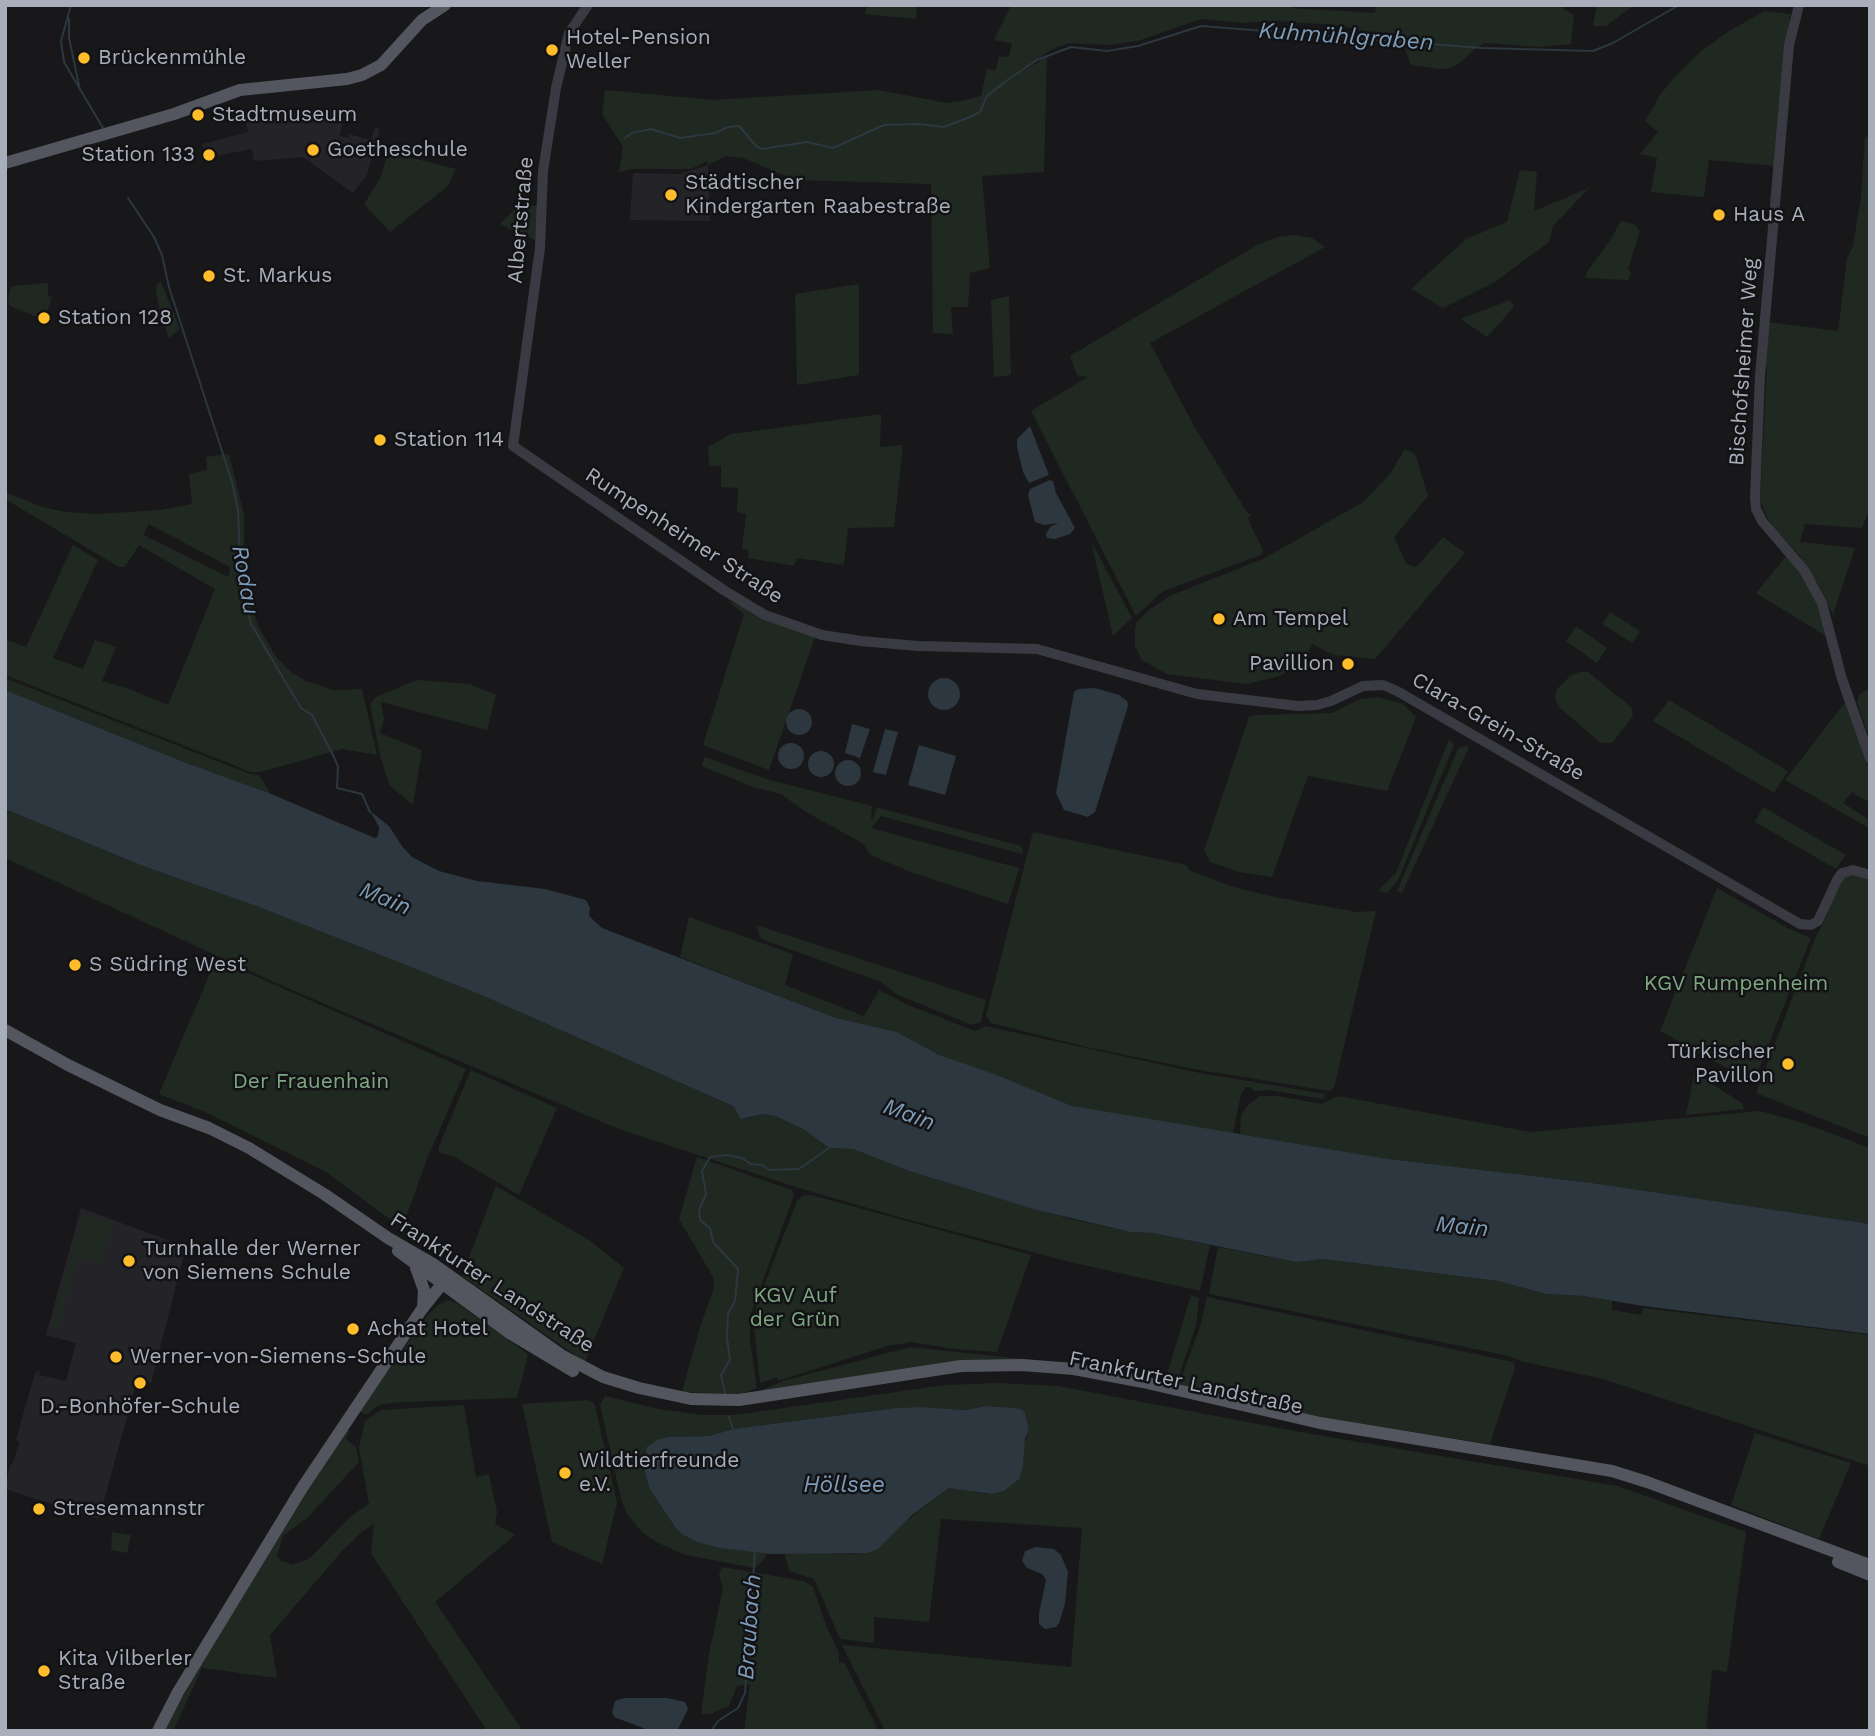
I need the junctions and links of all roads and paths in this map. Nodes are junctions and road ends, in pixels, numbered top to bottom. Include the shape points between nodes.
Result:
1 (445, 5) edge
2 (588, 5) edge
3 (1799, 5) edge
4 (5, 163) edge
5 (513, 446) joint
6 (1053, 653) joint
7 (1870, 758) edge
8 (1870, 875) edge
9 (5, 1030) edge
10 (362, 1222) junction
11 (414, 1264) junction
12 (445, 1280) junction
13 (460, 1298) junction
14 (422, 1308) junction
15 (1870, 1565) edge
16 (1870, 1575) edge
17 (158, 1731) edge

1 - 4 main road via 422,20 381,65 362,75 240,90
2 - 5 street, Albertstraße via 569,33 556,88
3 - 7 street, Bischofsheimer Weg via 1789,45 1760,376 1756,509 1819,596
5 - 6 street, Rumpenheimer Straße via 734,597 789,625 860,641
6 - 8 street, Clara-Grein-Straße via 1197,694 1298,706 1324,704 1363,686 1386,686 1804,925 1821,917 1842,873 1853,870
9 - 10 main road, Frankfurter Landstraße via 108,1084 249,1148
10 - 11 main road, Frankfurter Landstraße
10 - 12 main road, Frankfurter Landstraße
11 - 12 main road, Frankfurter Landstraße
11 - 14 main road via 422,1283
12 - 13 main road, Frankfurter Landstraße
12 - 14 main road
12 - 15 main road, Frankfurter Landstraße via 576,1364 657,1393 739,1400 961,1366 1074,1369 1320,1423 1612,1471
13 - 14 main road via 444,1298
13 - 16 main road, Frankfurter Landstraße via 580,1375 661,1401 742,1408 974,1373 1086,1378 1320,1431 1617,1480
14 - 17 main road via 302,1488

